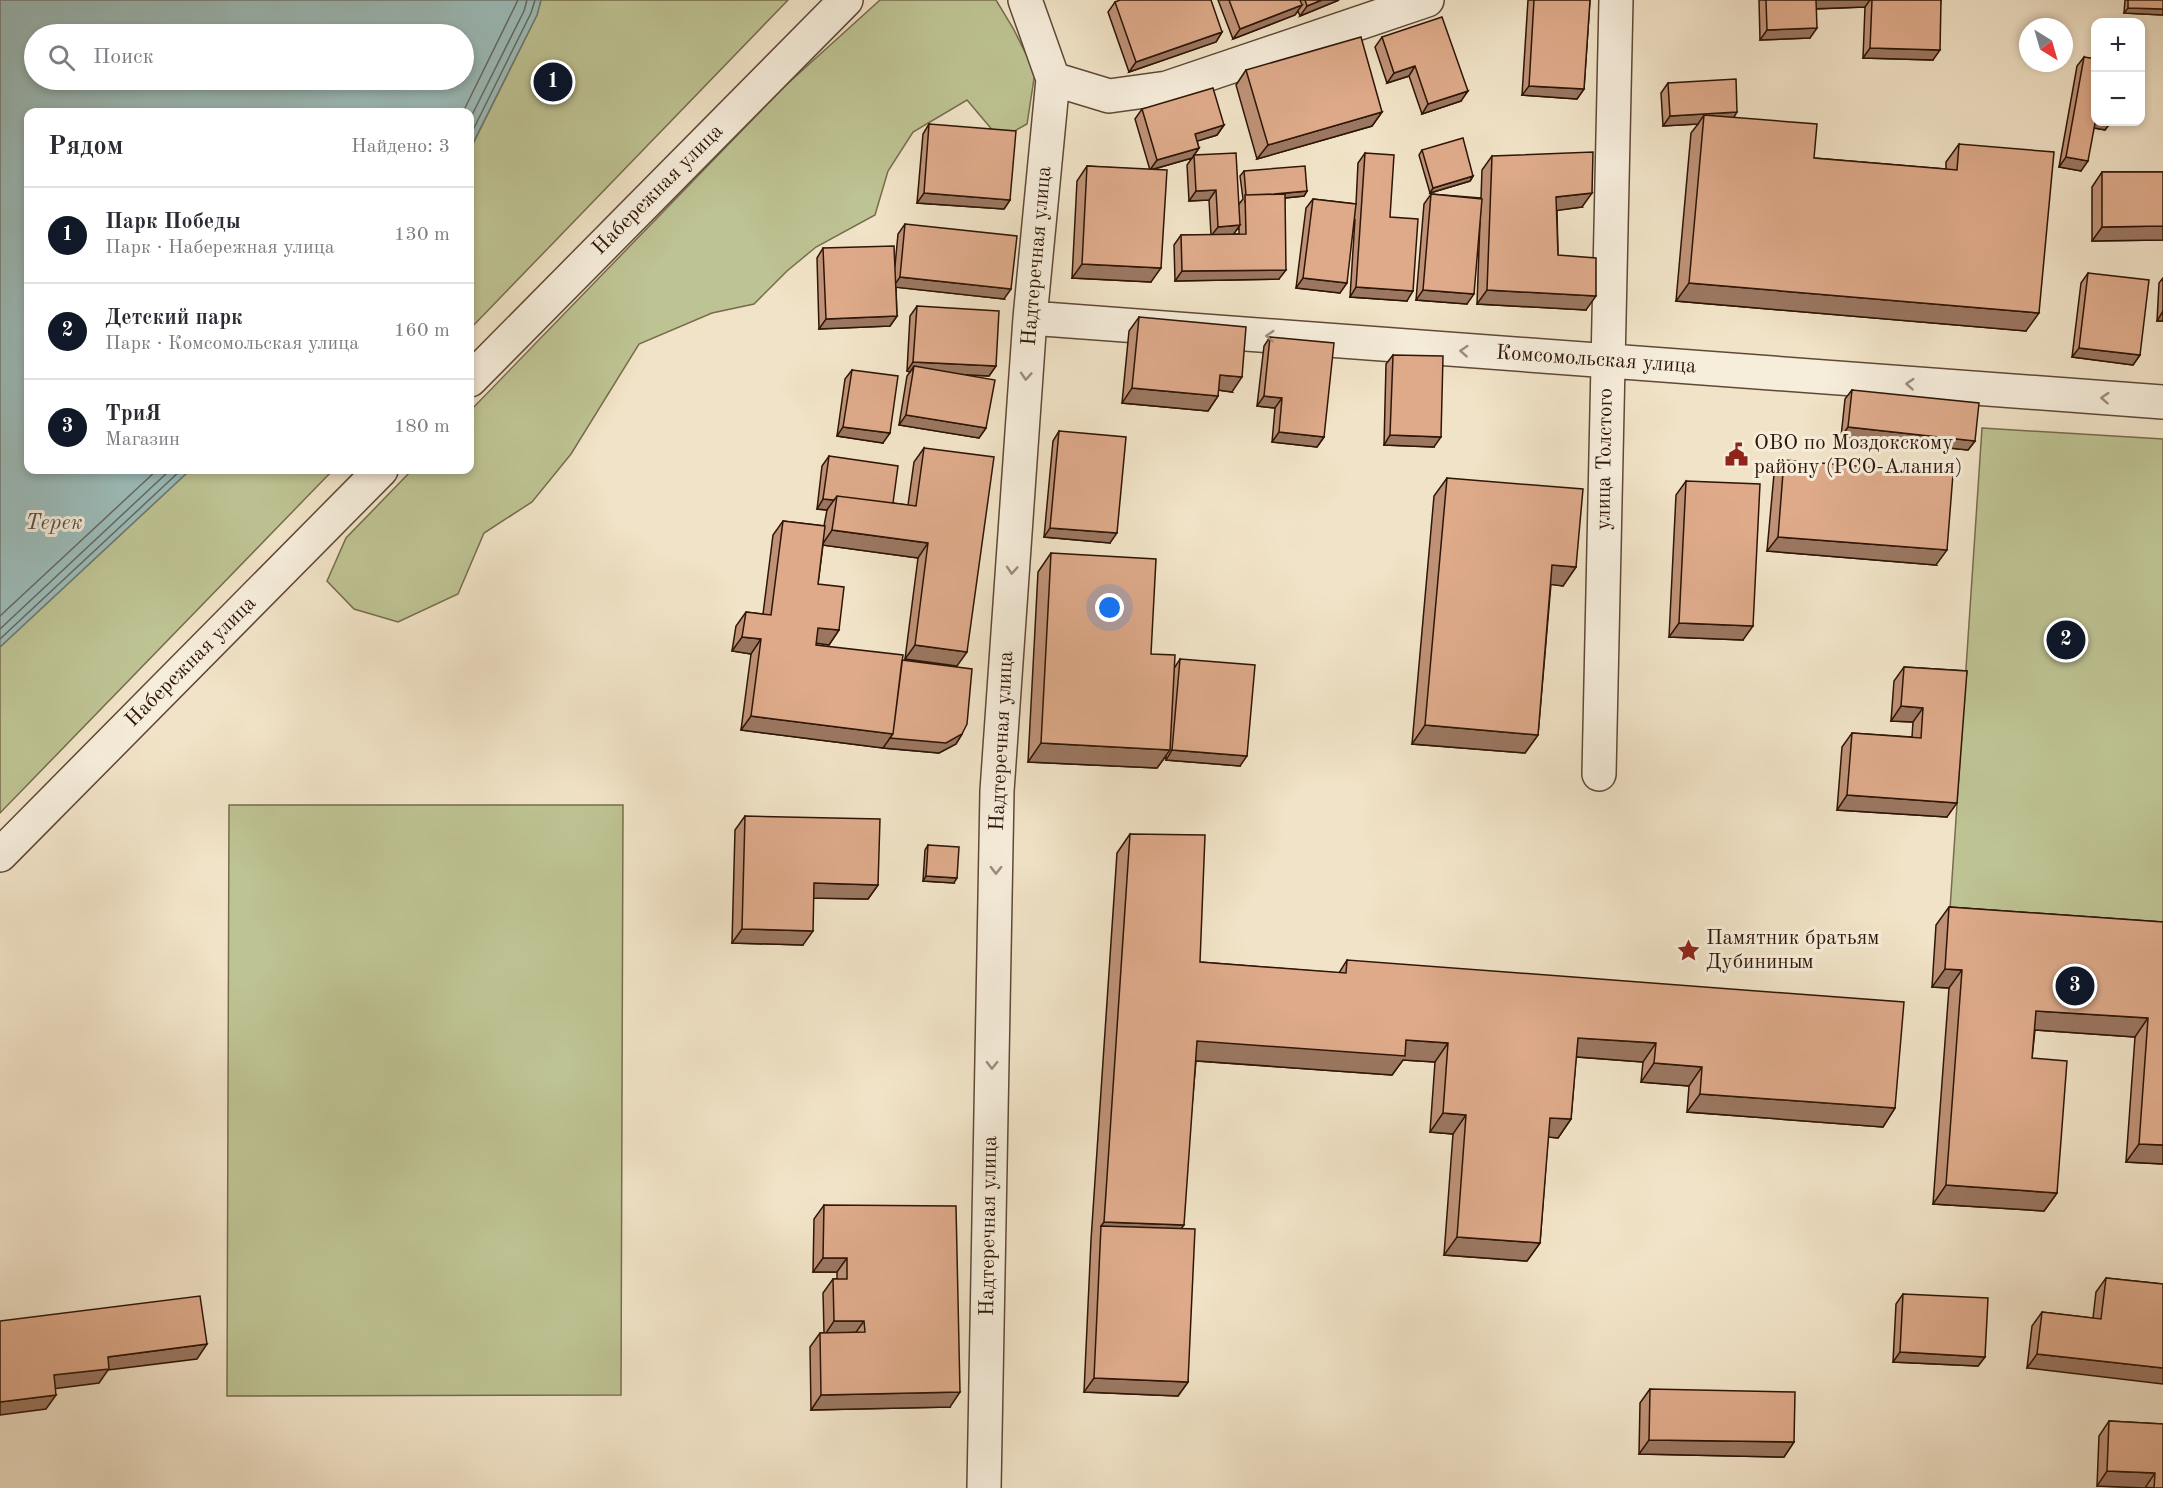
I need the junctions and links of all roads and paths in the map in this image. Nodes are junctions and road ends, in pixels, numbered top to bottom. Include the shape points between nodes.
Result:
1 (846, 0) edge
2 (1026, 0) edge
3 (1427, 0) edge
4 (1616, 0) edge
5 (1053, 79) junction
6 (1030, 318) junction
7 (1608, 362) junction
8 (474, 376) edge
9 (2163, 402) edge
10 (377, 474) edge
11 (1599, 774) dead end
12 (0, 855) edge
13 (984, 1488) edge

1 - 8 street, Набережная улица
2 - 5 street, Надтеречная улица
3 - 5 street via 1167,88 1109,96
4 - 7 street, улица Толстого
5 - 6 street, Надтеречная улица
7 -> 6 street, Комсомольская улица
6 -> 13 street, Надтеречная улица via 997,791
9 -> 7 street, Комсомольская улица
7 - 11 street, улица Толстого
10 - 12 street, Набережная улица

